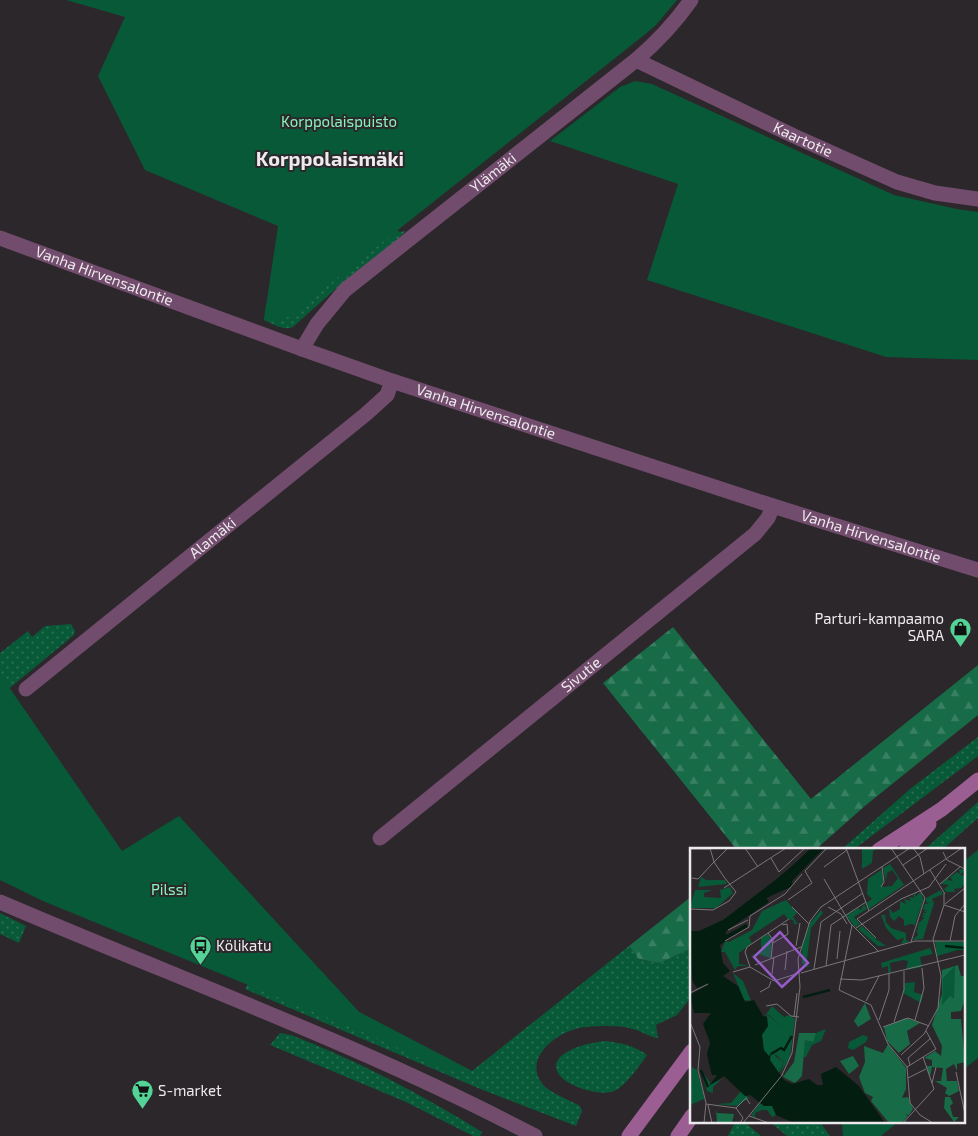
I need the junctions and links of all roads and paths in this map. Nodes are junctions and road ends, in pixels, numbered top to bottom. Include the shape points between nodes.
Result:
1 (691, 0) edge
2 (636, 60) junction
3 (978, 199) edge
4 (0, 238) edge
5 (302, 349) junction
6 (392, 381) junction
7 (773, 506) junction
8 (978, 570) edge
9 (26, 689) dead end
10 (978, 780) edge
11 (942, 809) junction
12 (380, 838) dead end
13 (882, 848) edge
14 (908, 848) edge
15 (0, 902) edge
16 (690, 1054) edge
17 (690, 1119) edge
18 (535, 1136) edge
19 (629, 1136) edge
20 (678, 1136) edge

1 - 2 street, Ylämäki via 661,38
2 - 3 street, Kaartotie via 897,182 935,193
2 - 5 street, Ylämäki via 345,290 317,324
4 - 5 street, Vanha Hirvensalontie
5 - 6 street, Vanha Hirvensalontie
6 - 7 street, Vanha Hirvensalontie
6 - 9 street, Alamäki via 386,395 366,414
7 - 8 street, Vanha Hirvensalontie
7 - 12 street, Sivutie via 755,534
10 - 11 main road
11 - 13 main road
11 - 14 main road
15 - 18 street via 404,1071
16 - 19 main road
17 - 20 main road

